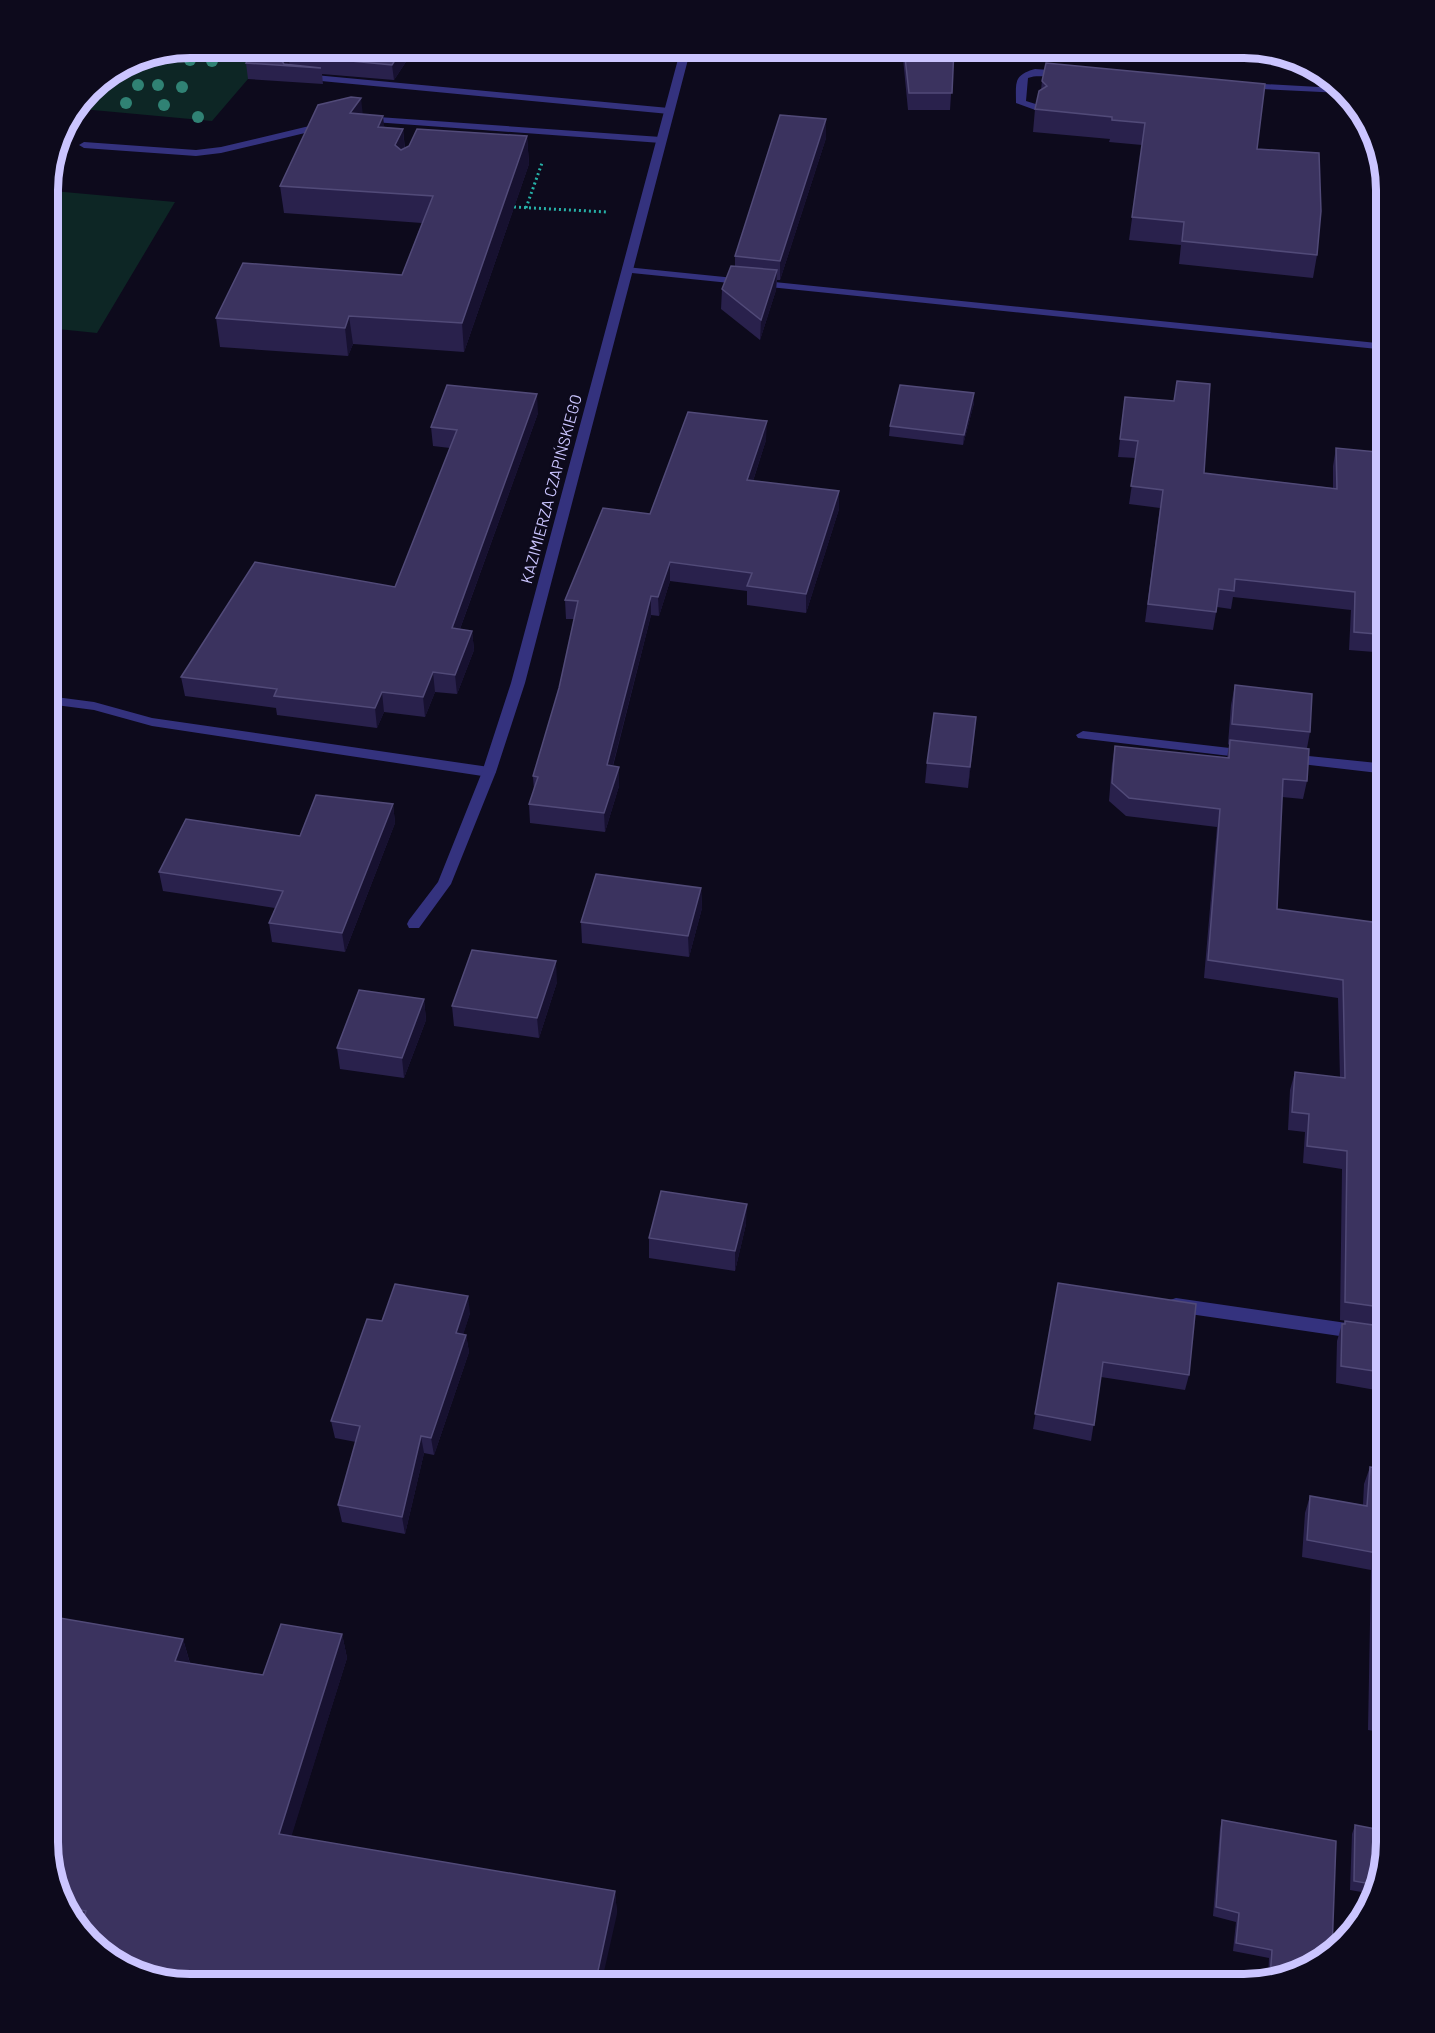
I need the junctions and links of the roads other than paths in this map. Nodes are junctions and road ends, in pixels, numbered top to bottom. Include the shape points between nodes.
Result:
1 (683, 59) edge
2 (1071, 75) edge
3 (290, 76) edge
4 (1238, 85) edge
5 (1330, 90) edge
6 (1038, 108) edge
7 (669, 111) junction
8 (354, 119) edge
9 (333, 123) edge
10 (661, 140) junction
11 (84, 145) dead end
12 (627, 270) junction
13 (1376, 346) edge
14 (59, 701) edge
15 (1083, 735) dead end
16 (1256, 755) edge
17 (1280, 758) edge
18 (1376, 768) edge
19 (489, 772) junction
20 (414, 924) dead end
21 (1164, 1304) edge
22 (1376, 1334) edge

1 - 7 street, KAZIMIERZA CZAPIŃSKIEGO
2 - 6 street via 1035,72 1024,76 1021,103
3 - 7 street
4 - 5 street
7 - 10 street, KAZIMIERZA CZAPIŃSKIEGO
8 - 10 street via 425,129
9 - 11 street via 196,153
10 - 12 street, KAZIMIERZA CZAPIŃSKIEGO
12 - 13 street
12 - 19 street, KAZIMIERZA CZAPIŃSKIEGO via 518,683
14 - 19 street via 94,706 152,722
15 - 16 street
17 - 18 street
19 - 20 street, KAZIMIERZA CZAPIŃSKIEGO via 444,884
21 - 22 street

